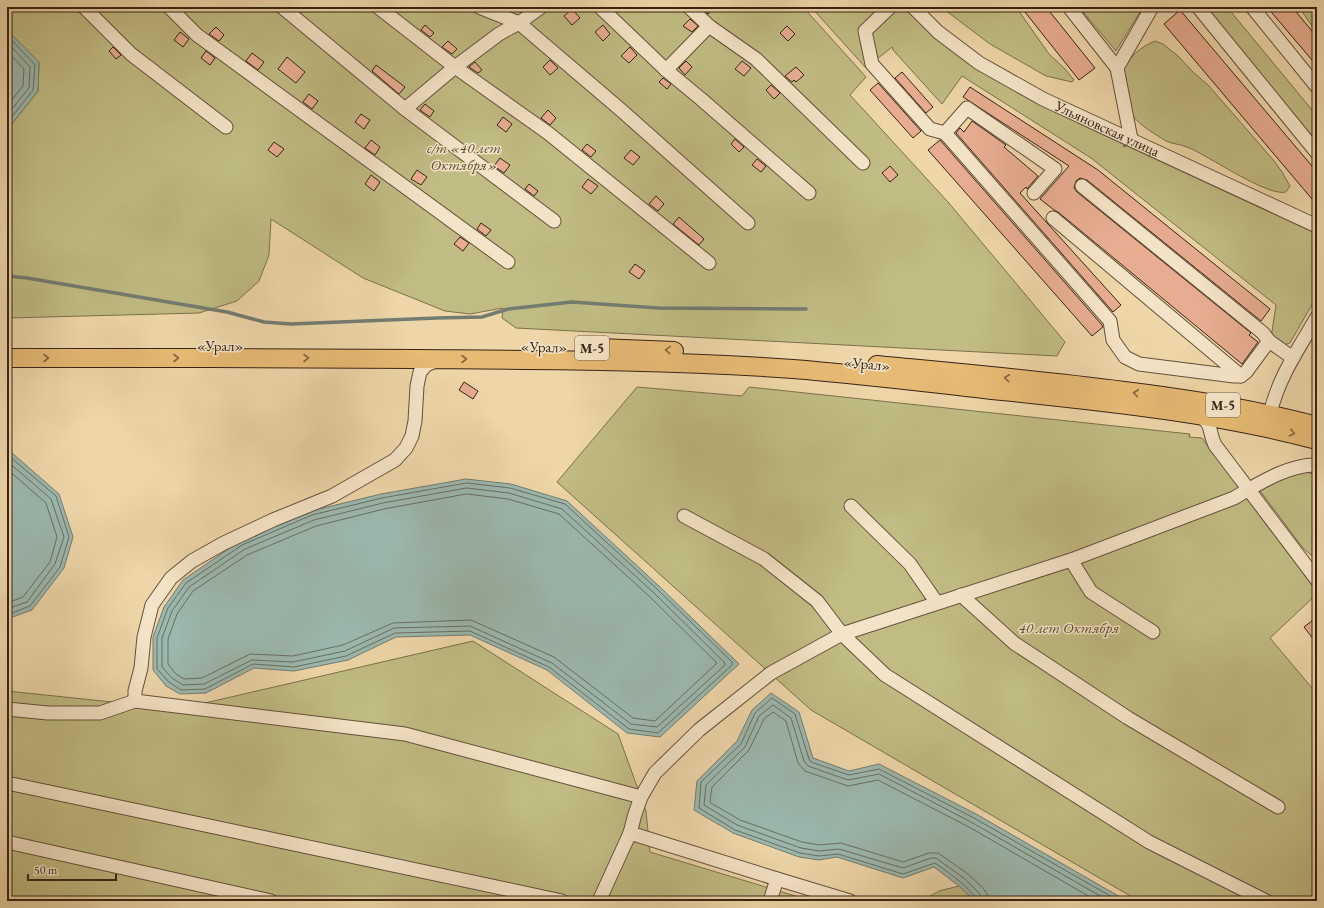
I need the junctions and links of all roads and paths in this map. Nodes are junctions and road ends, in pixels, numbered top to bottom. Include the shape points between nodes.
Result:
1 (84, 7) edge
2 (169, 7) edge
3 (282, 7) edge
4 (378, 7) edge
5 (479, 7) edge
6 (506, 7) edge
7 (541, 7) edge
8 (600, 7) edge
9 (689, 7) edge
10 (890, 7) edge
11 (913, 7) edge
12 (1069, 7) edge
13 (1152, 7) edge
14 (1198, 7) edge
15 (1252, 7) edge
16 (519, 23) junction
17 (710, 26) junction
18 (455, 67) junction
19 (1117, 68) junction
20 (666, 70) junction
21 (1317, 87) edge
22 (405, 109) junction
23 (226, 127) dead end
24 (945, 133) junction
25 (1131, 139) junction
26 (1317, 153) edge
27 (863, 163) dead end
28 (1082, 186) dead end
29 (809, 193) dead end
30 (1034, 193) dead end
31 (1053, 218) dead end
32 (554, 221) dead end
33 (748, 223) dead end
34 (1317, 226) edge
35 (508, 262) dead end
36 (709, 263) dead end
37 (1316, 322) edge
38 (1269, 341) junction
39 (7, 346) edge
40 (7, 358) edge
41 (1293, 358) junction
42 (388, 359) junction
43 (440, 359) junction
44 (1241, 376) junction
45 (417, 386) junction
46 (1174, 404) junction
47 (1197, 414) junction
48 (1229, 420) junction
49 (1269, 421) junction
50 (1317, 426) edge
51 (1212, 437) junction
52 (1317, 440) edge
53 (1317, 465) edge
54 (1249, 489) junction
55 (852, 506) dead end
56 (684, 516) dead end
57 (1071, 560) junction
58 (1317, 580) edge
59 (961, 595) junction
60 (937, 603) junction
61 (1153, 632) dead end
62 (842, 634) junction
63 (135, 701) junction
64 (7, 709) edge
65 (7, 784) edge
66 (642, 797) junction
67 (1278, 807) dead end
68 (630, 833) junction
69 (7, 842) edge
70 (776, 879) junction
71 (271, 901) edge
72 (562, 901) edge
73 (599, 901) edge
74 (770, 901) edge
75 (850, 901) edge
76 (1266, 901) edge

1 - 23 street via 131,54
2 - 35 street via 197,35
3 - 22 street
4 - 18 street
5 - 16 street
6 - 16 street
7 - 16 street
8 - 20 street
9 - 17 street
10 - 24 street via 865,31 872,64 930,129
11 - 25 street, Ульяновская улица via 938,32 979,63 1043,98
12 - 19 street
13 - 19 street
14 - 26 street
15 - 21 street
16 - 18 street via 499,34
16 - 33 street
17 - 20 street
17 - 27 street via 756,59
18 - 22 street
18 - 36 street via 548,133
19 - 25 street
20 - 29 street
22 - 32 street
24 - 30 street via 968,108 1055,169
24 - 44 street via 1110,321 1112,340 1125,357 1139,364
25 - 34 street, Ульяновская улица
28 - 38 street
31 - 44 street
37 - 41 street
38 - 41 street
38 - 44 street
46 -> 39 highway, «Урал» / М-5 via 1066,384 795,357 648,349
40 -> 42 highway, «Урал» / М-5
41 - 49 street via 1277,390
42 - 43 highway, «Урал» / М-5
42 - 45 street via 399,362 409,369
43 - 45 street via 423,368
43 -> 46 highway, «Урал» / М-5 via 648,362 794,369
45 - 63 street via 412,436 406,448 395,460 332,496 224,543 192,561 171,578 152,605 144,637
46 - 47 highway, М-5
46 - 49 highway, М-5
47 - 48 highway, М-5
47 - 51 street via 1209,424
48 - 49 highway, М-5
48 - 51 street via 1217,424
49 - 50 highway, М-5
49 -> 52 highway, М-5
51 - 54 street via 1215,445
53 - 54 street via 1292,468
54 - 57 street via 1234,498
54 - 58 street
55 - 60 street via 910,564
56 - 62 street via 764,559 817,601
57 - 59 street
57 - 61 street via 1091,592
59 - 60 street
59 - 67 street via 1014,643 1128,718
60 - 62 street
62 - 66 street via 771,673 700,730 655,773
62 - 76 street via 885,675 1010,755 1149,842
63 - 64 street via 100,713 48,713
63 - 66 street via 404,734
65 - 72 street
66 - 68 street via 634,814
68 - 70 street
68 - 73 street
69 - 71 street
70 - 74 street
70 - 75 street

